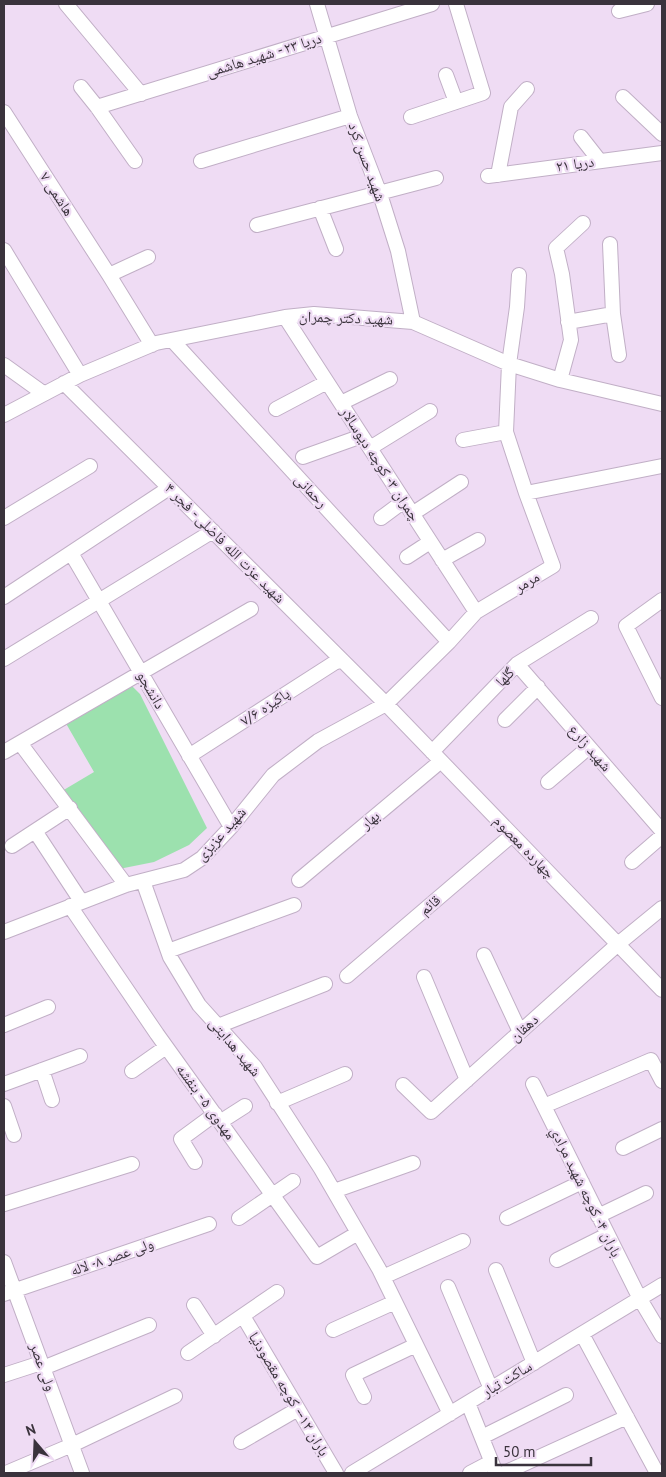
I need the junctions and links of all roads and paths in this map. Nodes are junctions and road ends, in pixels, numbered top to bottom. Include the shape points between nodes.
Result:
1 (66, 4) edge
2 (317, 4) edge
3 (432, 4) edge
4 (456, 4) edge
5 (647, 4) edge
6 (619, 11) dead end
7 (327, 36) junction
8 (446, 75) dead end
9 (81, 87) dead end
10 (527, 89) dead end
11 (141, 94) junction
12 (623, 97) dead end
13 (456, 102) junction
14 (97, 107) junction
15 (4, 112) edge
16 (350, 116) junction
17 (410, 118) dead end
18 (662, 134) edge
19 (581, 138) dead end
20 (662, 153) edge
21 (599, 160) junction
22 (135, 161) dead end
23 (201, 161) dead end
24 (436, 178) dead end
25 (380, 194) junction
26 (320, 208) junction
27 (583, 223) dead end
28 (256, 225) dead end
29 (610, 244) dead end
30 (336, 249) dead end
31 (4, 250) edge
32 (148, 257) dead end
33 (109, 275) junction
34 (519, 275) dead end
35 (613, 314) junction
36 (285, 317) junction
37 (412, 322) junction
38 (568, 322) junction
39 (172, 340) junction
40 (152, 345) junction
41 (619, 355) dead end
42 (509, 364) junction
43 (6, 370) edge
44 (80, 375) junction
45 (390, 379) dead end
46 (560, 380) junction
47 (327, 382) junction
48 (64, 383) junction
49 (43, 393) junction
50 (341, 403) junction
51 (662, 404) edge
52 (276, 409) dead end
53 (430, 411) dead end
54 (4, 415) edge
55 (506, 432) junction
56 (362, 436) junction
57 (463, 440) dead end
58 (370, 448) junction
59 (303, 457) dead end
60 (90, 466) dead end
61 (662, 466) edge
62 (461, 482) dead end
63 (169, 488) junction
64 (526, 493) junction
65 (404, 501) junction
66 (412, 514) junction
67 (4, 518) edge
68 (381, 518) dead end
69 (213, 531) junction
70 (478, 540) dead end
71 (430, 542) junction
72 (71, 553) junction
73 (407, 557) dead end
74 (442, 560) junction
75 (4, 597) edge
76 (98, 600) junction
77 (662, 600) edge
78 (251, 609) dead end
79 (476, 612) junction
80 (591, 618) dead end
81 (449, 642) junction
82 (4, 659) edge
83 (342, 660) junction
84 (518, 664) junction
85 (141, 673) junction
86 (538, 687) junction
87 (660, 689) edge
88 (386, 704) junction
89 (505, 720) dead end
90 (20, 743) junction
91 (589, 746) junction
92 (4, 752) edge
93 (189, 756) junction
94 (437, 756) junction
95 (548, 782) dead end
96 (70, 808) junction
97 (231, 827) junction
98 (35, 831) junction
99 (662, 831) edge
100 (512, 835) junction
101 (662, 836) edge
102 (12, 846) dead end
103 (632, 862) dead end
104 (299, 880) dead end
105 (142, 881) junction
106 (126, 885) junction
107 (76, 904) junction
108 (294, 905) dead end
109 (662, 908) edge
110 (4, 932) edge
111 (618, 944) junction
112 (168, 951) junction
113 (484, 955) dead end
114 (347, 976) dead end
115 (424, 977) dead end
116 (325, 984) dead end
117 (662, 990) edge
118 (48, 1008) dead end
119 (4, 1025) edge
120 (218, 1026) junction
121 (520, 1032) junction
122 (166, 1047) junction
123 (80, 1056) dead end
124 (42, 1070) junction
125 (132, 1071) dead end
126 (345, 1074) dead end
127 (467, 1080) junction
128 (662, 1081) edge
129 (4, 1084) edge
130 (533, 1084) dead end
131 (403, 1085) dead end
132 (52, 1100) dead end
133 (276, 1103) junction
134 (4, 1106) edge
135 (245, 1106) dead end
136 (544, 1106) junction
137 (217, 1118) junction
138 (662, 1128) edge
139 (14, 1135) dead end
140 (623, 1148) dead end
141 (195, 1162) dead end
142 (413, 1163) dead end
143 (132, 1164) dead end
144 (293, 1181) dead end
145 (582, 1182) junction
146 (334, 1191) junction
147 (646, 1194) dead end
148 (273, 1195) junction
149 (4, 1204) edge
150 (598, 1216) junction
151 (239, 1218) dead end
152 (507, 1218) dead end
153 (209, 1224) dead end
154 (358, 1233) junction
155 (608, 1235) junction
156 (462, 1241) dead end
157 (557, 1260) dead end
158 (4, 1262) edge
159 (496, 1270) dead end
160 (383, 1277) junction
161 (662, 1285) edge
162 (448, 1287) dead end
163 (9, 1292) edge
164 (277, 1292) dead end
165 (640, 1299) junction
166 (396, 1302) junction
167 (194, 1305) dead end
168 (243, 1316) junction
169 (150, 1325) dead end
170 (333, 1330) dead end
171 (582, 1334) junction
172 (214, 1336) junction
173 (662, 1336) edge
174 (416, 1345) junction
175 (188, 1353) dead end
176 (534, 1363) junction
177 (42, 1365) junction
178 (4, 1375) edge
179 (491, 1389) junction
180 (566, 1395) dead end
181 (175, 1396) dead end
182 (364, 1397) dead end
183 (468, 1403) junction
184 (298, 1409) junction
185 (450, 1414) junction
186 (627, 1417) junction
187 (482, 1436) junction
188 (241, 1442) dead end
189 (72, 1445) junction
190 (493, 1468) edge
191 (366, 1470) edge
192 (662, 1471) edge
193 (6, 1473) edge
194 (82, 1473) edge
195 (336, 1473) edge
196 (352, 1473) edge
197 (470, 1473) edge
198 (504, 1473) edge
199 (657, 1473) edge

1 - 11 street
2 - 7 street, شهید حسن کرد
3 - 7 street, دریا ۲۳ - شهید هاشمی
4 - 13 street via 483,93
5 - 6 street
7 - 11 street, دریا ۲۳ - شهید هاشمی
7 - 16 street, شهید حسن کرد
8 - 13 street
9 - 14 street
10 - 21 street, دریا ۲۱ via 511,107 493,175
11 - 14 street, دریا ۲۳ - شهید هاشمی
12 - 18 street
13 - 17 street
14 - 22 street
15 - 33 street, هاشمی ۷
16 - 23 street
16 - 25 street, شهید حسن کرد
19 - 21 street
20 - 21 street, دریا ۲۱
24 - 25 street
25 - 26 street
25 - 37 street, شهید حسن کرد via 398,251
26 - 28 street
26 - 30 street
27 - 38 street via 556,248
29 - 35 street
31 - 44 street
32 - 33 street
33 - 40 street, هاشمی ۷
34 - 42 street
35 - 38 street
35 - 41 street
36 - 37 street, شهید دکتر چمران via 314,314
36 - 39 street, شهید دکتر چمران
36 - 47 street, چمران ۳- كوچه ديوسالار
37 - 42 street, شهید دکتر چمران
38 - 46 street via 571,340
39 - 40 street, شهید دکتر چمران
39 - 81 street, رحمانی
40 - 44 street, شهید دکتر چمران
42 - 46 street, شهید دکتر چمران
42 - 55 street
43 - 49 street
44 - 48 street, شهید دکتر چمران
45 - 50 street
46 - 51 street, شهید دکتر چمران
47 - 50 street, چمران ۳- كوچه ديوسالار
47 - 52 street
48 - 49 street, شهید دکتر چمران
48 - 63 street, شهید عزت الله فاضلی - فجر ۴
49 - 54 street, شهید دکتر چمران
50 - 56 street, چمران ۳- كوچه ديوسالار
53 - 58 street
55 - 57 street
55 - 64 street
56 - 58 street, چمران ۳- كوچه ديوسالار
56 - 59 street
58 - 65 street, چمران ۳- كوچه ديوسالار
60 - 67 street
61 - 64 street
62 - 66 street
63 - 69 street, شهید عزت الله فاضلی - فجر ۴
63 - 72 street
64 - 79 street, مرمر via 553,566
65 - 66 street, چمران ۳- كوچه ديوسالار
65 - 68 street
66 - 71 street, چمران ۳- كوچه ديوسالار
69 - 76 street
69 - 83 street, شهید عزت الله فاضلی - فجر ۴
70 - 74 street
71 - 73 street
71 - 74 street, چمران ۳- كوچه ديوسالار
72 - 75 street
72 - 76 street, دانشجو
74 - 79 street, چمران ۳- كوچه ديوسالار
76 - 82 street
76 - 85 street, دانشجو
77 - 87 street via 626,626
78 - 85 street
79 - 81 street, مرمر
80 - 84 street, گلها
81 - 88 street, مرمر
83 - 88 street, شهید عزت الله فاضلی - فجر ۴
83 - 93 street, پاکیزه ۷/۶
84 - 86 street, شهید زارع
84 - 94 street, گلها
85 - 90 street
85 - 93 street, دانشجو
86 - 89 street
86 - 91 street, شهید زارع
88 - 94 street, چهارده معصوم
88 - 97 street, شهید عزیزی via 318,741 273,775
90 - 92 street
90 - 96 street
91 - 95 street
91 - 99 street, شهید زارع
93 - 97 street, دانشجو
94 - 100 street, چهارده معصوم
94 - 104 street, بهار
96 - 98 street
96 - 106 street
97 - 105 street, شهید عزیزی via 202,858 184,870
98 - 102 street
98 - 107 street, مهدوی ۵ - بنفشه
100 - 111 street, چهارده معصوم
100 - 114 street, قائم
101 - 103 street
105 - 106 street, شهید عزیزی
105 - 112 street, شهید هدایتی
106 - 107 street, شهید عزیزی
107 - 110 street, شهید عزیزی
107 - 122 street, مهدوی ۵ - بنفشه
108 - 112 street
109 - 111 street, دهقان
111 - 117 street, چهارده معصوم
111 - 121 street, دهقان
112 - 120 street, شهید هدایتی via 199,1006
113 - 121 street
115 - 127 street
116 - 120 street
118 - 119 street
120 - 133 street, شهید هدایتی via 255,1068
121 - 127 street, دهقان
122 - 125 street
122 - 137 street, مهدوی ۵ - بنفشه
123 - 124 street
124 - 129 street
124 - 132 street
126 - 133 street
127 - 131 street, دهقان via 431,1112
128 - 136 street via 651,1060
130 - 136 street, باران ۴- كوچه شهيد مرادي
133 - 146 street, شهید هدایتی
134 - 139 street
135 - 137 street
136 - 145 street, باران ۴- كوچه شهيد مرادي
137 - 141 street via 182,1139
137 - 148 street, مهدوی ۵ - بنفشه
138 - 140 street
142 - 146 street
143 - 149 street
144 - 148 street
145 - 150 street, باران ۴- كوچه شهيد مرادي
145 - 152 street
146 - 154 street, شهید هدایتی
147 - 150 street
148 - 151 street
148 - 154 street, مهدوی ۵ - بنفشه via 317,1257
150 - 155 street, باران ۴- كوچه شهيد مرادي
153 - 163 street, ولی عصر ۸- لاله
154 - 160 street, شهید هدایتی
155 - 157 street
155 - 165 street, باران ۴- كوچه شهيد مرادي
156 - 160 street
158 - 163 street, ولی عصر
159 - 176 street
160 - 166 street, شهید هدایتی
161 - 165 street, ساکت تبار
162 - 179 street
163 - 177 street, ولی عصر
164 - 168 street
165 - 171 street, ساکت تبار
165 - 173 street, باران ۴- كوچه شهيد مرادي
166 - 170 street
166 - 174 street, شهید هدایتی
167 - 172 street
168 - 172 street
168 - 184 street, باران ۱۲-- كوچه مقصودنيا
169 - 177 street
171 - 176 street, ساکت تبار
171 - 186 street
172 - 175 street
174 - 182 street via 353,1375
174 - 185 street, شهید هدایتی
176 - 179 street, ساکت تبار
177 - 178 street
177 - 189 street, ولی عصر
179 - 183 street, ساکت تبار
180 - 187 street
181 - 189 street
183 - 185 street, ساکت تبار
183 - 187 street
184 - 188 street
184 - 195 street, باران ۱۲-- كوچه مقصودنيا
185 - 191 street, ساکت تبار
186 - 198 street
186 - 199 street
187 - 190 street
189 - 193 street
189 - 194 street, ولی عصر
190 - 197 street
191 - 196 street, ساکت تبار
192 - 199 street

